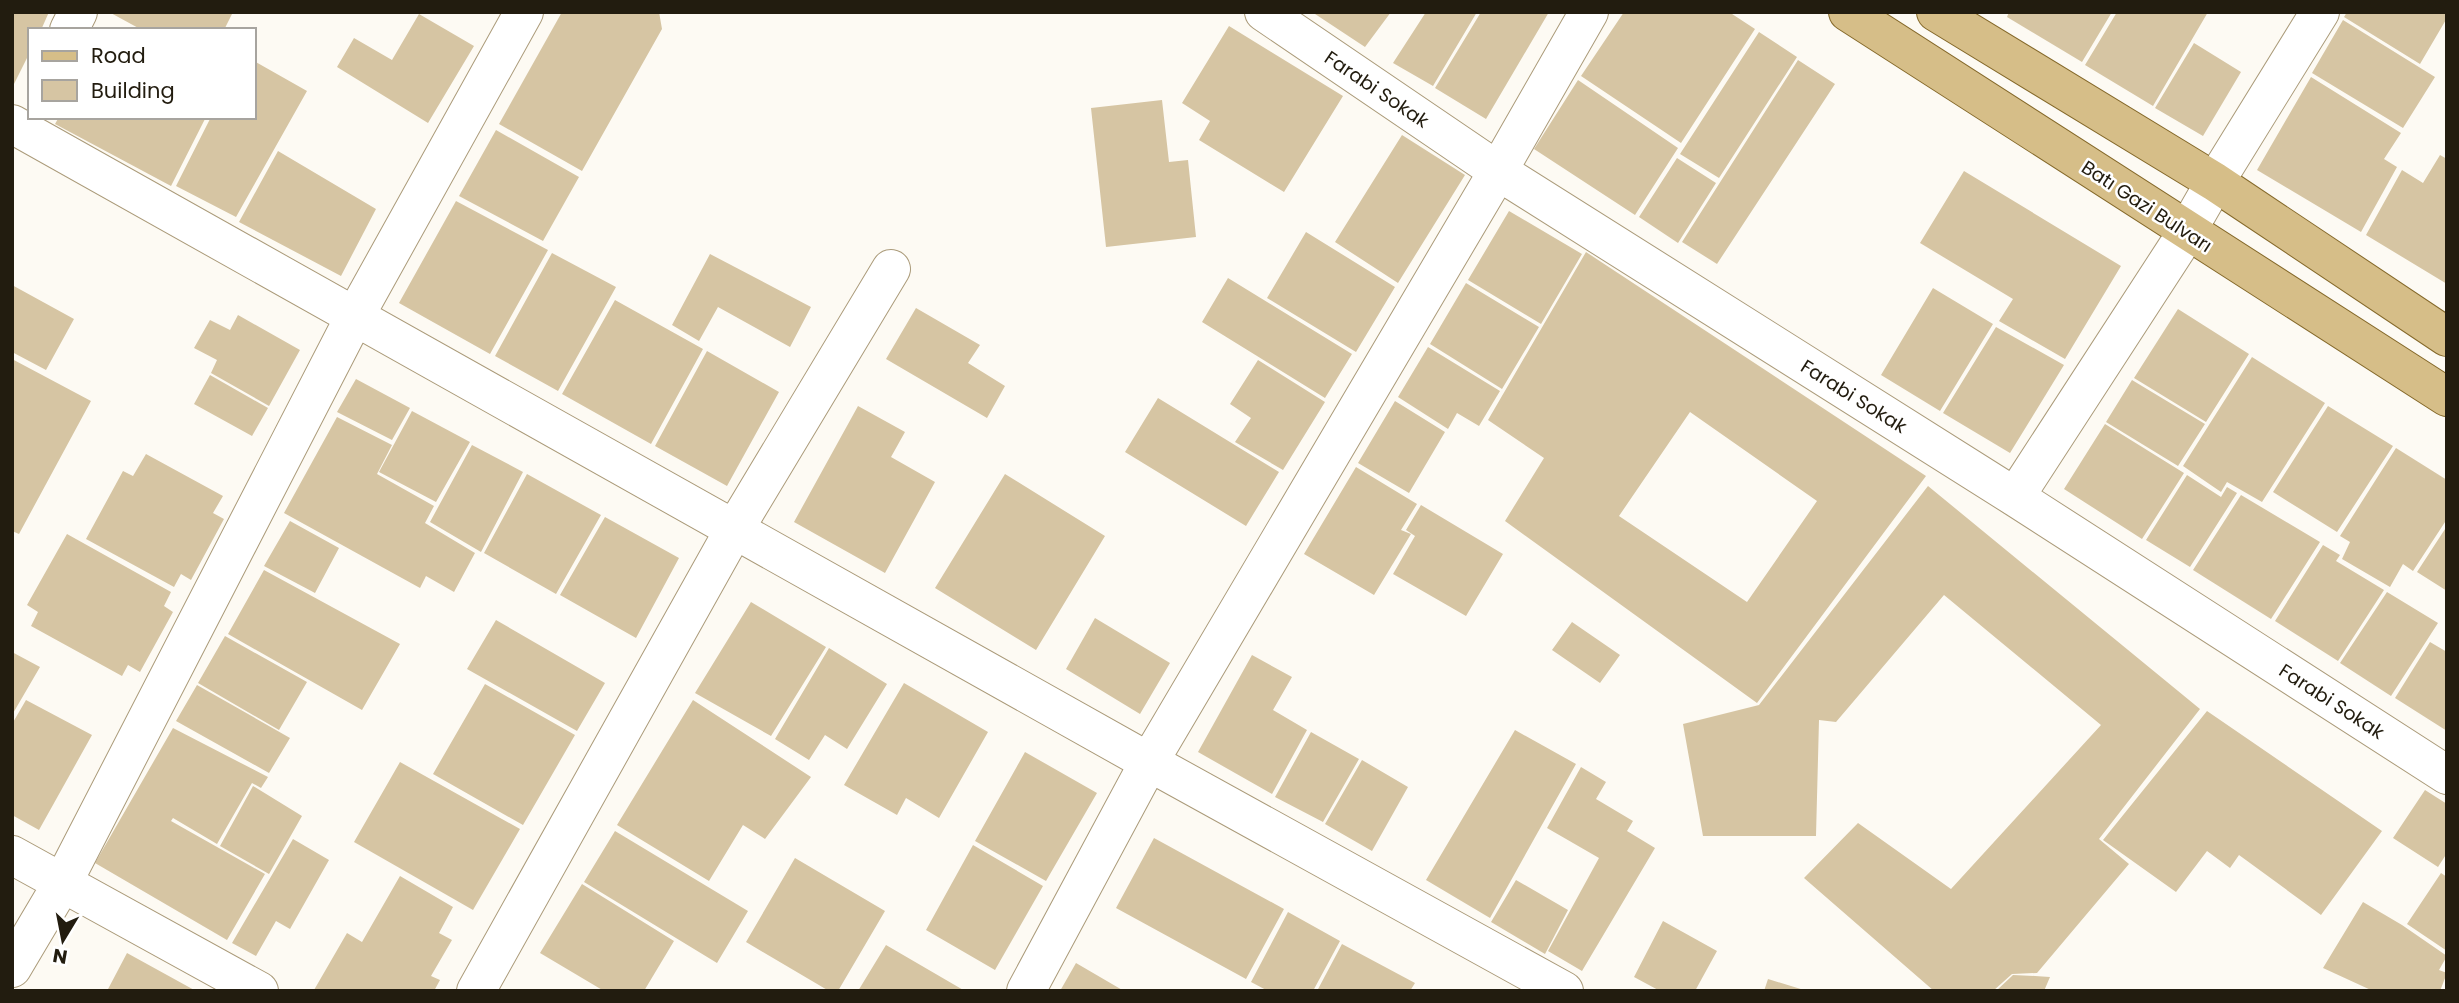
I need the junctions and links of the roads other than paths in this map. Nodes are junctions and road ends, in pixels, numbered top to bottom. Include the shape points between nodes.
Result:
1 (78, 12) edge
2 (524, 12) edge
3 (1264, 12) edge
4 (1589, 12) edge
5 (1848, 12) edge
6 (2320, 12) edge
7 (1953, 17) edge
8 (70, 28) edge
9 (18, 123) edge
10 (1499, 171) junction
11 (2215, 181) junction
12 (2186, 231) junction
13 (891, 269) dead end
14 (355, 316) junction
15 (2447, 337) edge
16 (2447, 397) edge
17 (2015, 497) junction
18 (734, 530) junction
19 (1149, 762) junction
20 (2447, 775) edge
21 (12, 855) edge
22 (63, 882) junction
23 (12, 968) edge
24 (259, 991) edge
25 (477, 991) edge
26 (1026, 991) edge
27 (1564, 991) edge

1 - 8 street
2 - 14 street
3 - 10 street, Farabi Sokak
4 - 10 street
5 - 12 main road, Batı Gazi Bulvarı
6 - 11 street
7 - 11 main road
9 - 14 street
10 - 17 street, Farabi Sokak
10 - 19 street
11 - 12 street
11 - 15 main road
12 - 16 main road, Batı Gazi Bulvarı
12 - 17 street
13 - 18 street
14 - 18 street
14 - 22 street
17 - 20 street, Farabi Sokak
18 - 19 street
18 - 25 street
19 - 26 street
19 - 27 street
21 - 22 street
22 - 23 street
22 - 24 street

